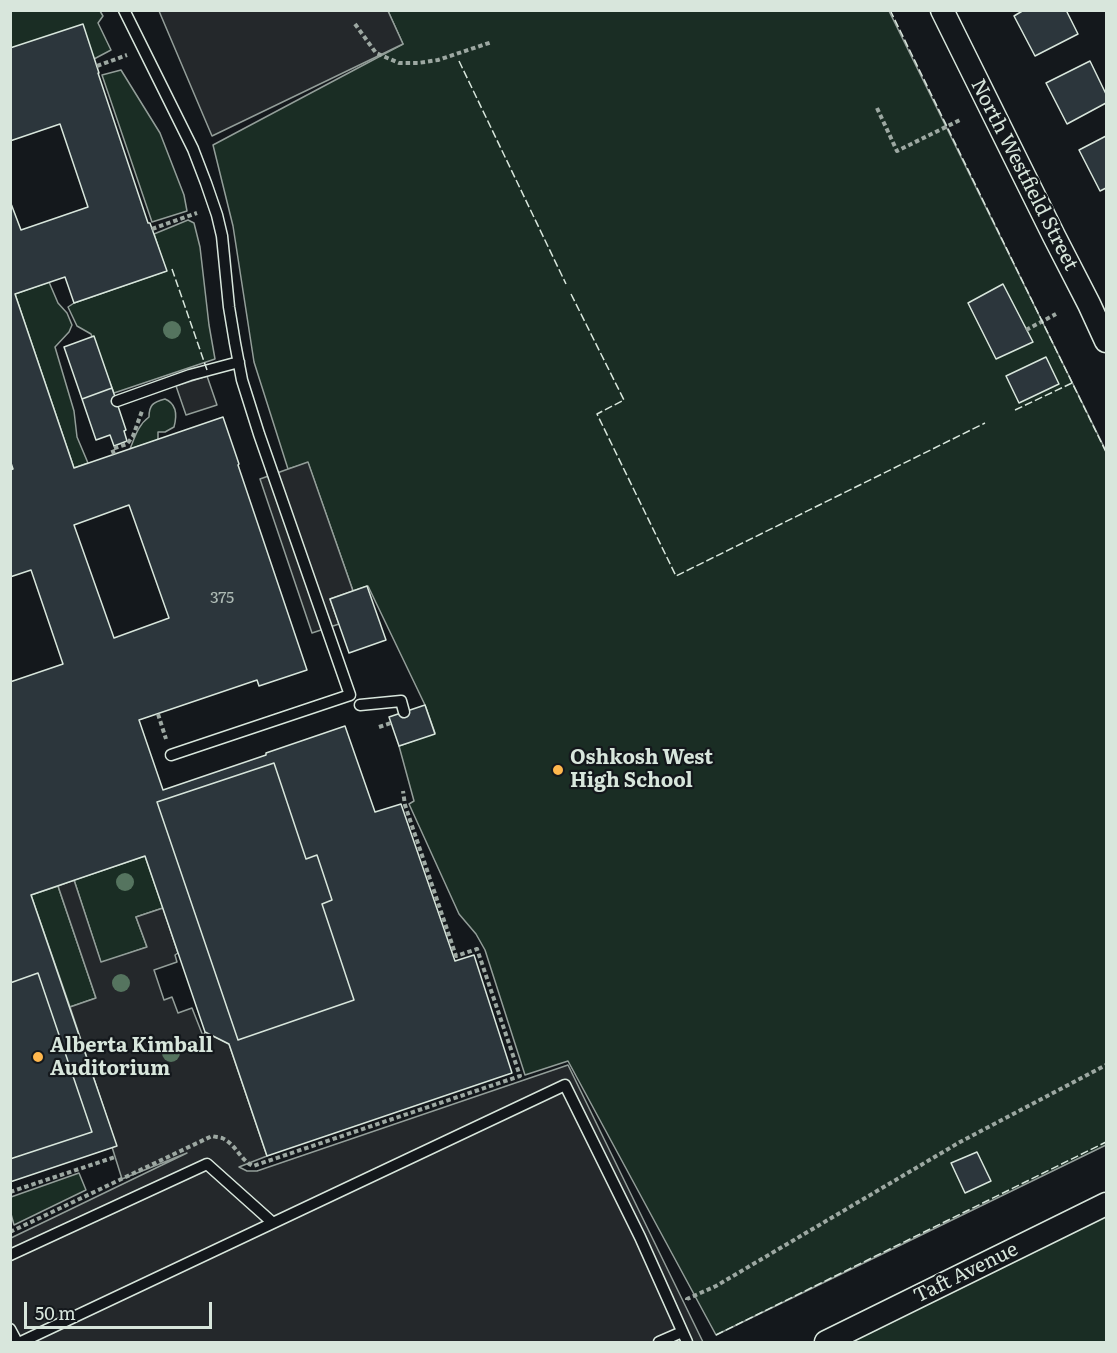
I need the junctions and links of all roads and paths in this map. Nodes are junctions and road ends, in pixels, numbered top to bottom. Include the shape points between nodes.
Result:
1 (124, 10) edge
2 (942, 10) edge
3 (355, 24) dead end
4 (492, 42) dead end
5 (124, 46) dead end
6 (97, 66) dead end
7 (877, 108) dead end
8 (960, 120) dead end
9 (194, 204) dead end
10 (197, 213) junction
11 (200, 221) dead end
12 (152, 229) dead end
13 (1056, 314) dead end
14 (1026, 330) dead end
15 (1107, 341) edge
16 (239, 362) junction
17 (148, 390) junction
18 (117, 401) dead end
19 (114, 454) dead end
20 (360, 705) dead end
21 (404, 712) dead end
22 (158, 714) dead end
23 (392, 723) dead end
24 (379, 727) dead end
25 (171, 754) joint
26 (403, 791) dead end
27 (1107, 1065) edge
28 (115, 1157) dead end
29 (10, 1192) edge
30 (1107, 1204) edge
31 (273, 1223) junction
32 (10, 1232) edge
33 (10, 1255) edge
34 (691, 1308) dead end
35 (10, 1329) edge
36 (682, 1332) junction
37 (19, 1342) edge
38 (659, 1342) edge
39 (687, 1342) edge
40 (826, 1342) edge

1 - 16 lane via 193,148 217,215
2 - 15 street, North Westfield Street
3 - 4 path via 376,53 399,63 438,60
5 - 6 path via 128,55
7 - 8 path via 897,151
9 - 10 path
10 - 11 path
10 - 12 path
13 - 14 path
16 - 17 lane
16 - 25 lane via 259,434 350,695
17 - 18 lane
17 - 19 path via 133,436 127,444 112,449
20 - 21 lane via 401,701
22 - 25 path
23 - 24 path
26 - 32 path via 456,956 477,949 520,1076 253,1166 222,1138 212,1136
27 - 34 path via 960,1142 716,1286 687,1299
28 - 29 path
30 - 40 street, Taft Avenue
31 - 33 lane via 207,1164
31 - 36 lane via 565,1085
31 - 37 lane
35 - 37 lane
36 - 38 lane
36 - 39 lane

